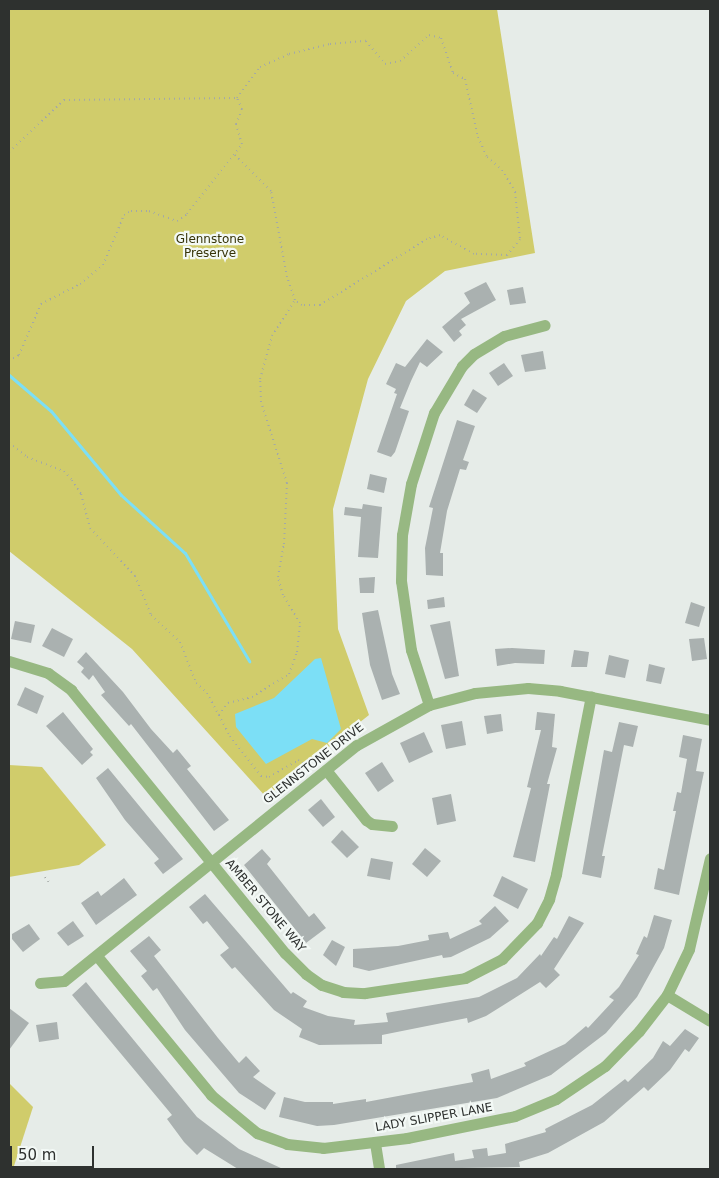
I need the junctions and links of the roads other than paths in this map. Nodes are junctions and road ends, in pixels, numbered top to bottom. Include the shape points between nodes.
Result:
1 (545, 325) dead end
2 (9, 661) edge
3 (591, 696) junction
4 (429, 705) junction
5 (710, 720) edge
6 (326, 770) junction
7 (392, 826) dead end
8 (710, 858) edge
9 (212, 863) junction
10 (97, 956) junction
11 (40, 983) dead end
12 (667, 995) junction
13 (710, 1021) edge
14 (375, 1143) junction
15 (379, 1169) edge

1 - 4 street via 504,336 474,354 462,366 434,413 411,484 400,558 402,600 411,650
2 - 9 street, AMBER STONE WAY via 48,673 71,690
3 - 4 street, GLENNSTONE DRIVE via 560,691 500,689
3 - 5 street, GLENNSTONE DRIVE
3 - 9 street, AMBER STONE WAY via 549,899 521,943 502,959 465,978 365,993 343,992 322,985 285,954
4 - 6 street, GLENNSTONE DRIVE via 357,745
6 - 7 street via 366,820 372,824
6 - 9 street, GLENNSTONE DRIVE
8 - 12 street, LADY SLIPPER LANE via 688,949
9 - 10 street, GLENNSTONE DRIVE
10 - 11 street, GLENNSTONE DRIVE via 64,981
10 - 14 street, LADY SLIPPER LANE via 210,1096 242,1124 271,1139 302,1147 341,1148
12 - 13 street
12 - 14 street, LADY SLIPPER LANE via 639,1031 605,1066 556,1099 495,1122
14 - 15 street

